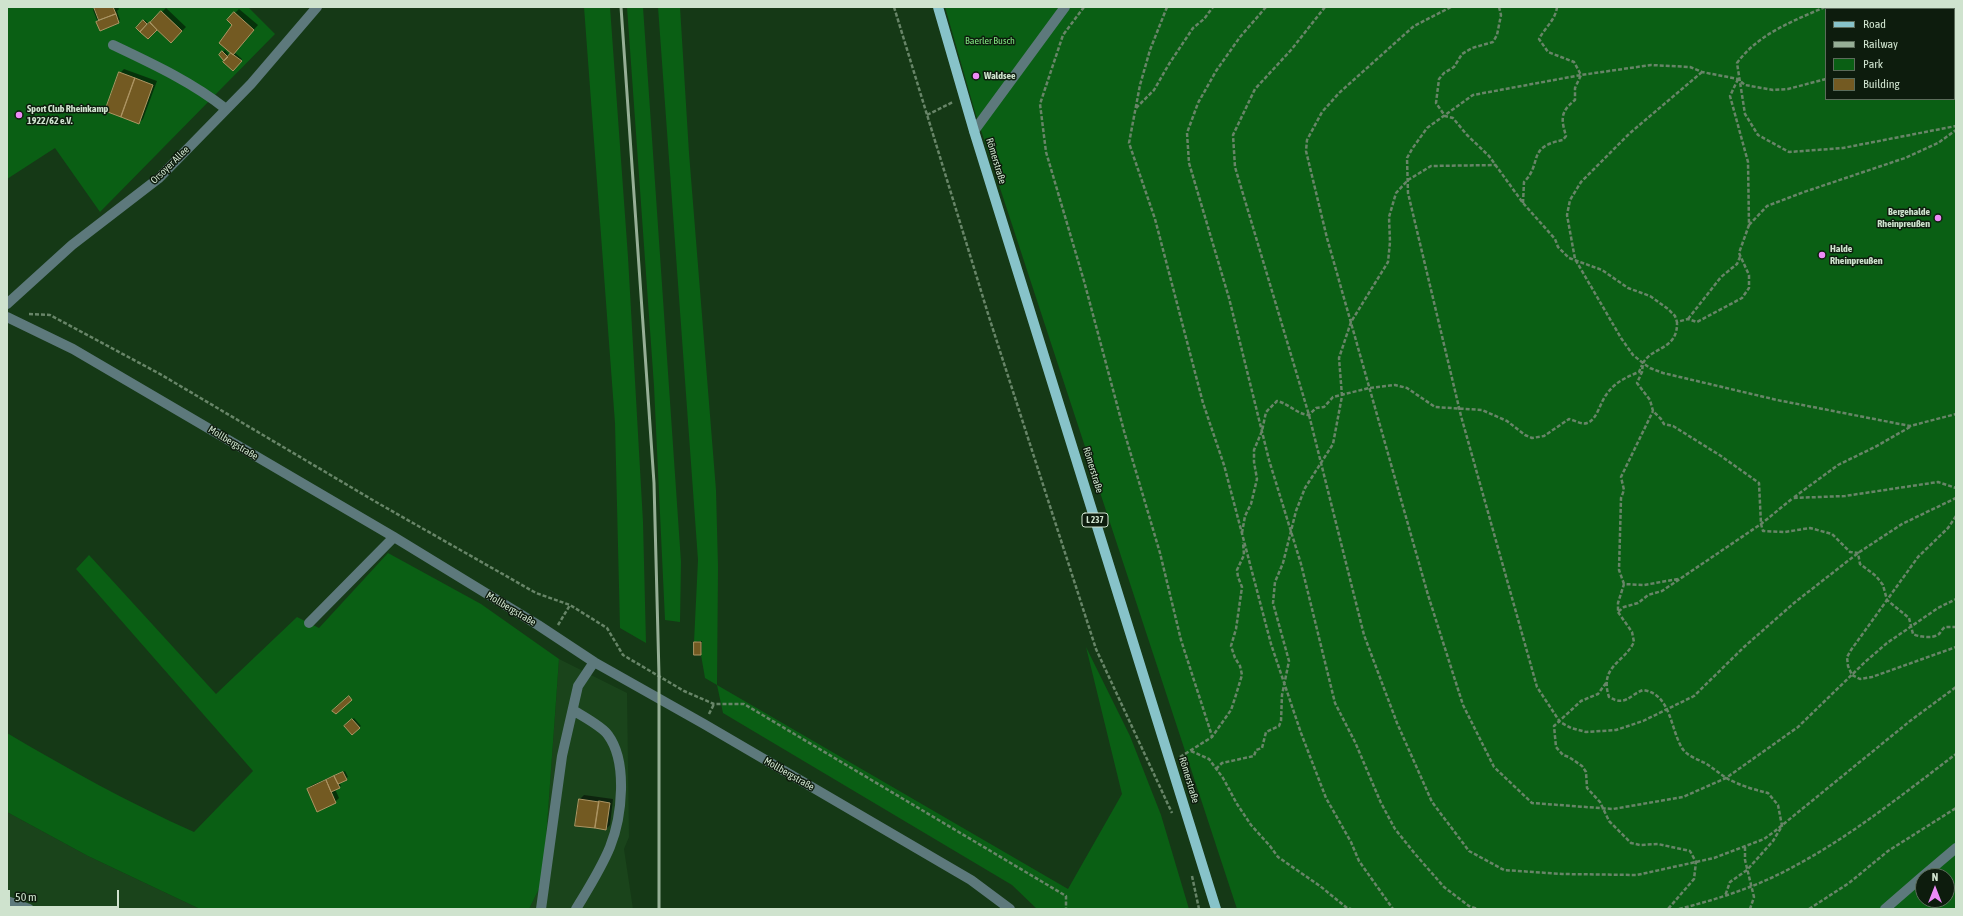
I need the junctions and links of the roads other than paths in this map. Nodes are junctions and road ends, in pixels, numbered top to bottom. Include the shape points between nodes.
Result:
1 (317, 7) edge
2 (938, 7) edge
3 (1065, 7) edge
4 (113, 45) dead end
5 (226, 108) junction
6 (974, 131) junction
7 (7, 304) edge
8 (7, 317) edge
9 (394, 537) junction
10 (309, 623) dead end
11 (594, 662) junction
12 (573, 710) junction
13 (1956, 848) edge
14 (1932, 868) edge
15 (1915, 883) edge
16 (7, 902) edge
17 (29, 909) edge
18 (541, 909) edge
19 (576, 909) edge
20 (1010, 909) edge
21 (1216, 909) edge
22 (1885, 909) edge

1 - 5 street, Orsoyer Allee via 251,84
2 - 6 main road, Römerstraße / L 237
3 - 6 street, Römerstraße
4 - 5 street via 184,80
5 - 7 street, Orsoyer Allee via 159,178 72,245
6 - 21 main road, Römerstraße / L 237
8 - 9 street, Mollbergstraße via 73,348
9 - 10 street
9 - 11 street, Mollbergstraße
11 - 12 street via 578,686
11 - 20 street, Mollbergstraße via 964,876
12 - 18 street via 562,756
12 - 19 street via 607,734 619,760 621,785 610,847
13 - 14 street
15 - 22 street
16 - 17 street

